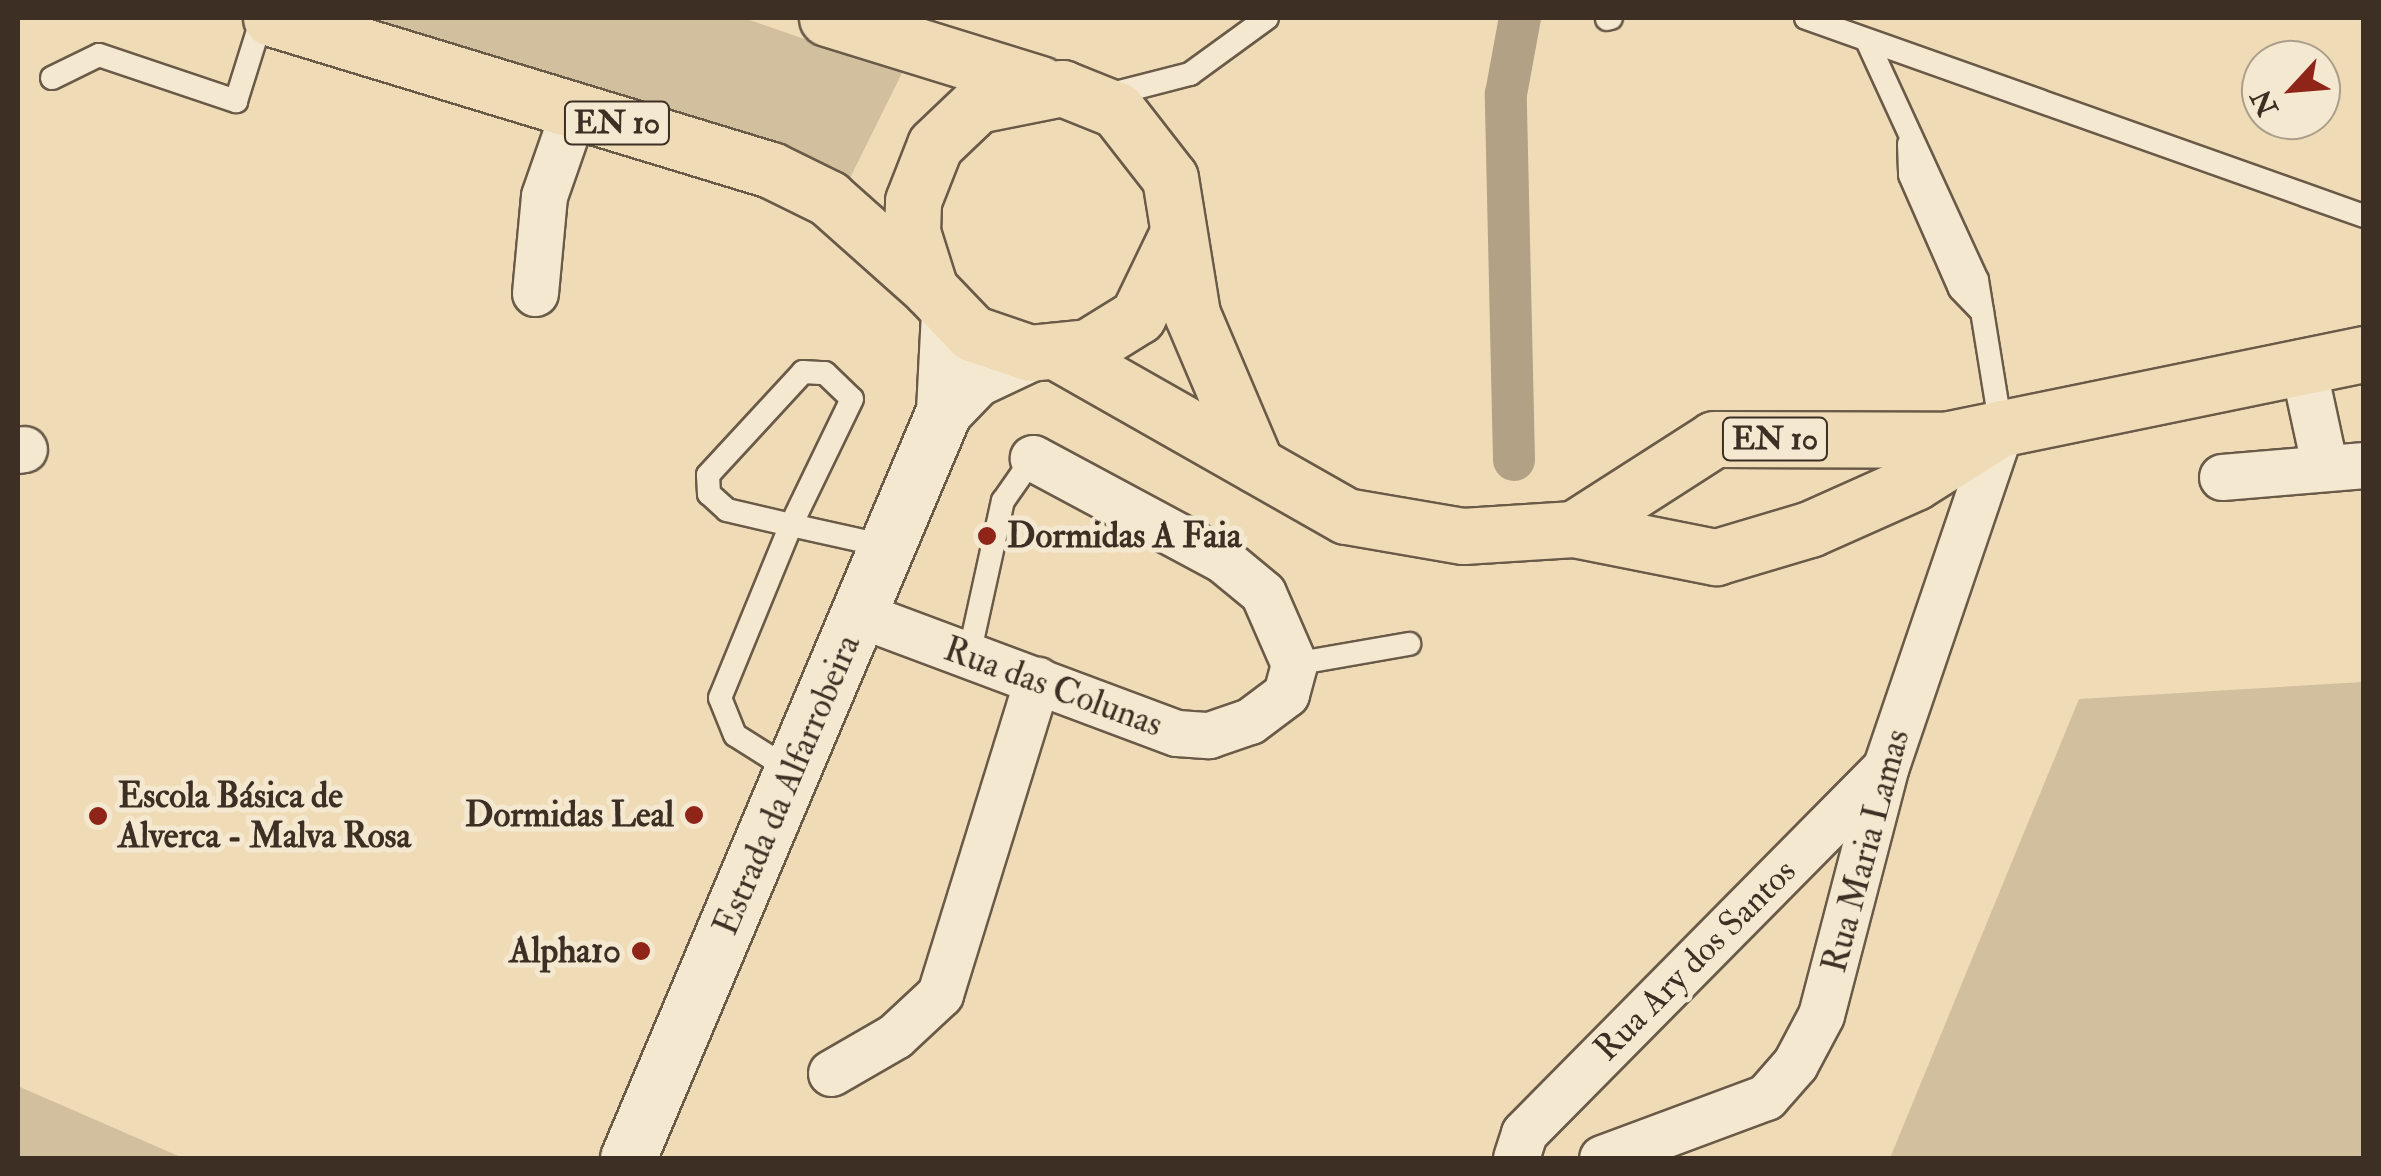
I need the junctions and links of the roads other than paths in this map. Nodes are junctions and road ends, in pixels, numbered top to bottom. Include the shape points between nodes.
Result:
1 (262, 18) edge
2 (270, 18) edge
3 (827, 18) edge
4 (1267, 18) edge
5 (1806, 18) edge
6 (1868, 43) junction
7 (52, 78) dead end
8 (1076, 92) junction
9 (574, 110) junction
10 (2364, 216) edge
11 (1176, 237) junction
12 (535, 292) dead end
13 (940, 301) junction
14 (1044, 353) junction
15 (2364, 354) edge
16 (2302, 362) junction
17 (944, 411) junction
18 (2002, 428) junction
19 (1034, 458) joint
20 (1256, 465) junction
21 (2344, 467) edge
22 (2222, 477) dead end
23 (790, 526) junction
24 (1574, 529) junction
25 (886, 546) junction
26 (858, 614) junction
27 (1410, 644) dead end
28 (969, 655) junction
29 (1294, 664) junction
30 (1037, 680) junction
31 (1886, 766) junction
32 (796, 774) junction
33 (831, 1072) dead end
34 (628, 1158) edge
35 (1516, 1158) edge
36 (1602, 1158) edge

1 - 7 lane via 236,101 99,55
2 - 9 main road, EN 10
3 - 8 main road, EN 10 via 970,69
4 - 8 lane via 1190,74 1146,92
5 - 6 lane
6 - 10 lane
6 - 18 lane via 1908,144 1928,168 1982,312
8 - 11 main road, EN 10 via 1158,152
8 - 13 main road via 978,105 935,145 912,232
9 - 12 street via 544,196
9 - 13 main road, EN 10 via 770,170 828,198
11 - 14 main road via 1138,316
11 - 20 main road, EN 10 via 1212,376
13 - 14 main road, EN 10 via 972,333
13 - 17 main road, Estrada da Alfarrobeira
14 - 17 main road, Estrada da Alfarrobeira via 975,379
14 - 20 main road, EN 10
15 - 16 main road, EN 10
16 - 18 main road, EN 10
16 - 21 street
17 - 25 main road, Estrada da Alfarrobeira
18 - 24 main road, EN 10 via 1945,440 1714,439
18 - 24 main road via 1916,482 1761,547 1716,557
18 - 31 street, Rua Maria Lamas
19 - 28 lane via 1003,500
19 - 29 street via 1223,560 1264,593
20 - 24 main road, EN 10 via 1302,497 1400,530
21 - 22 street
23 - 23 lane via 850,414 846,386 825,373 793,378 708,475 708,494 727,510
23 - 25 lane
23 - 32 lane via 720,698 736,735
25 - 26 main road, Estrada da Alfarrobeira
26 - 28 street, Rua das Colunas
26 - 32 main road, Estrada da Alfarrobeira
27 - 29 lane
28 - 30 street, Rua das Colunas
29 - 30 street, Rua das Colunas via 1286,694 1210,735 1176,733
30 - 33 street via 940,994 895,1036
31 - 35 street, Rua Ary dos Santos via 1524,1133
31 - 36 street, Rua Maria Lamas via 1821,1015 1795,1064 1766,1097
32 - 34 main road, Estrada da Alfarrobeira

